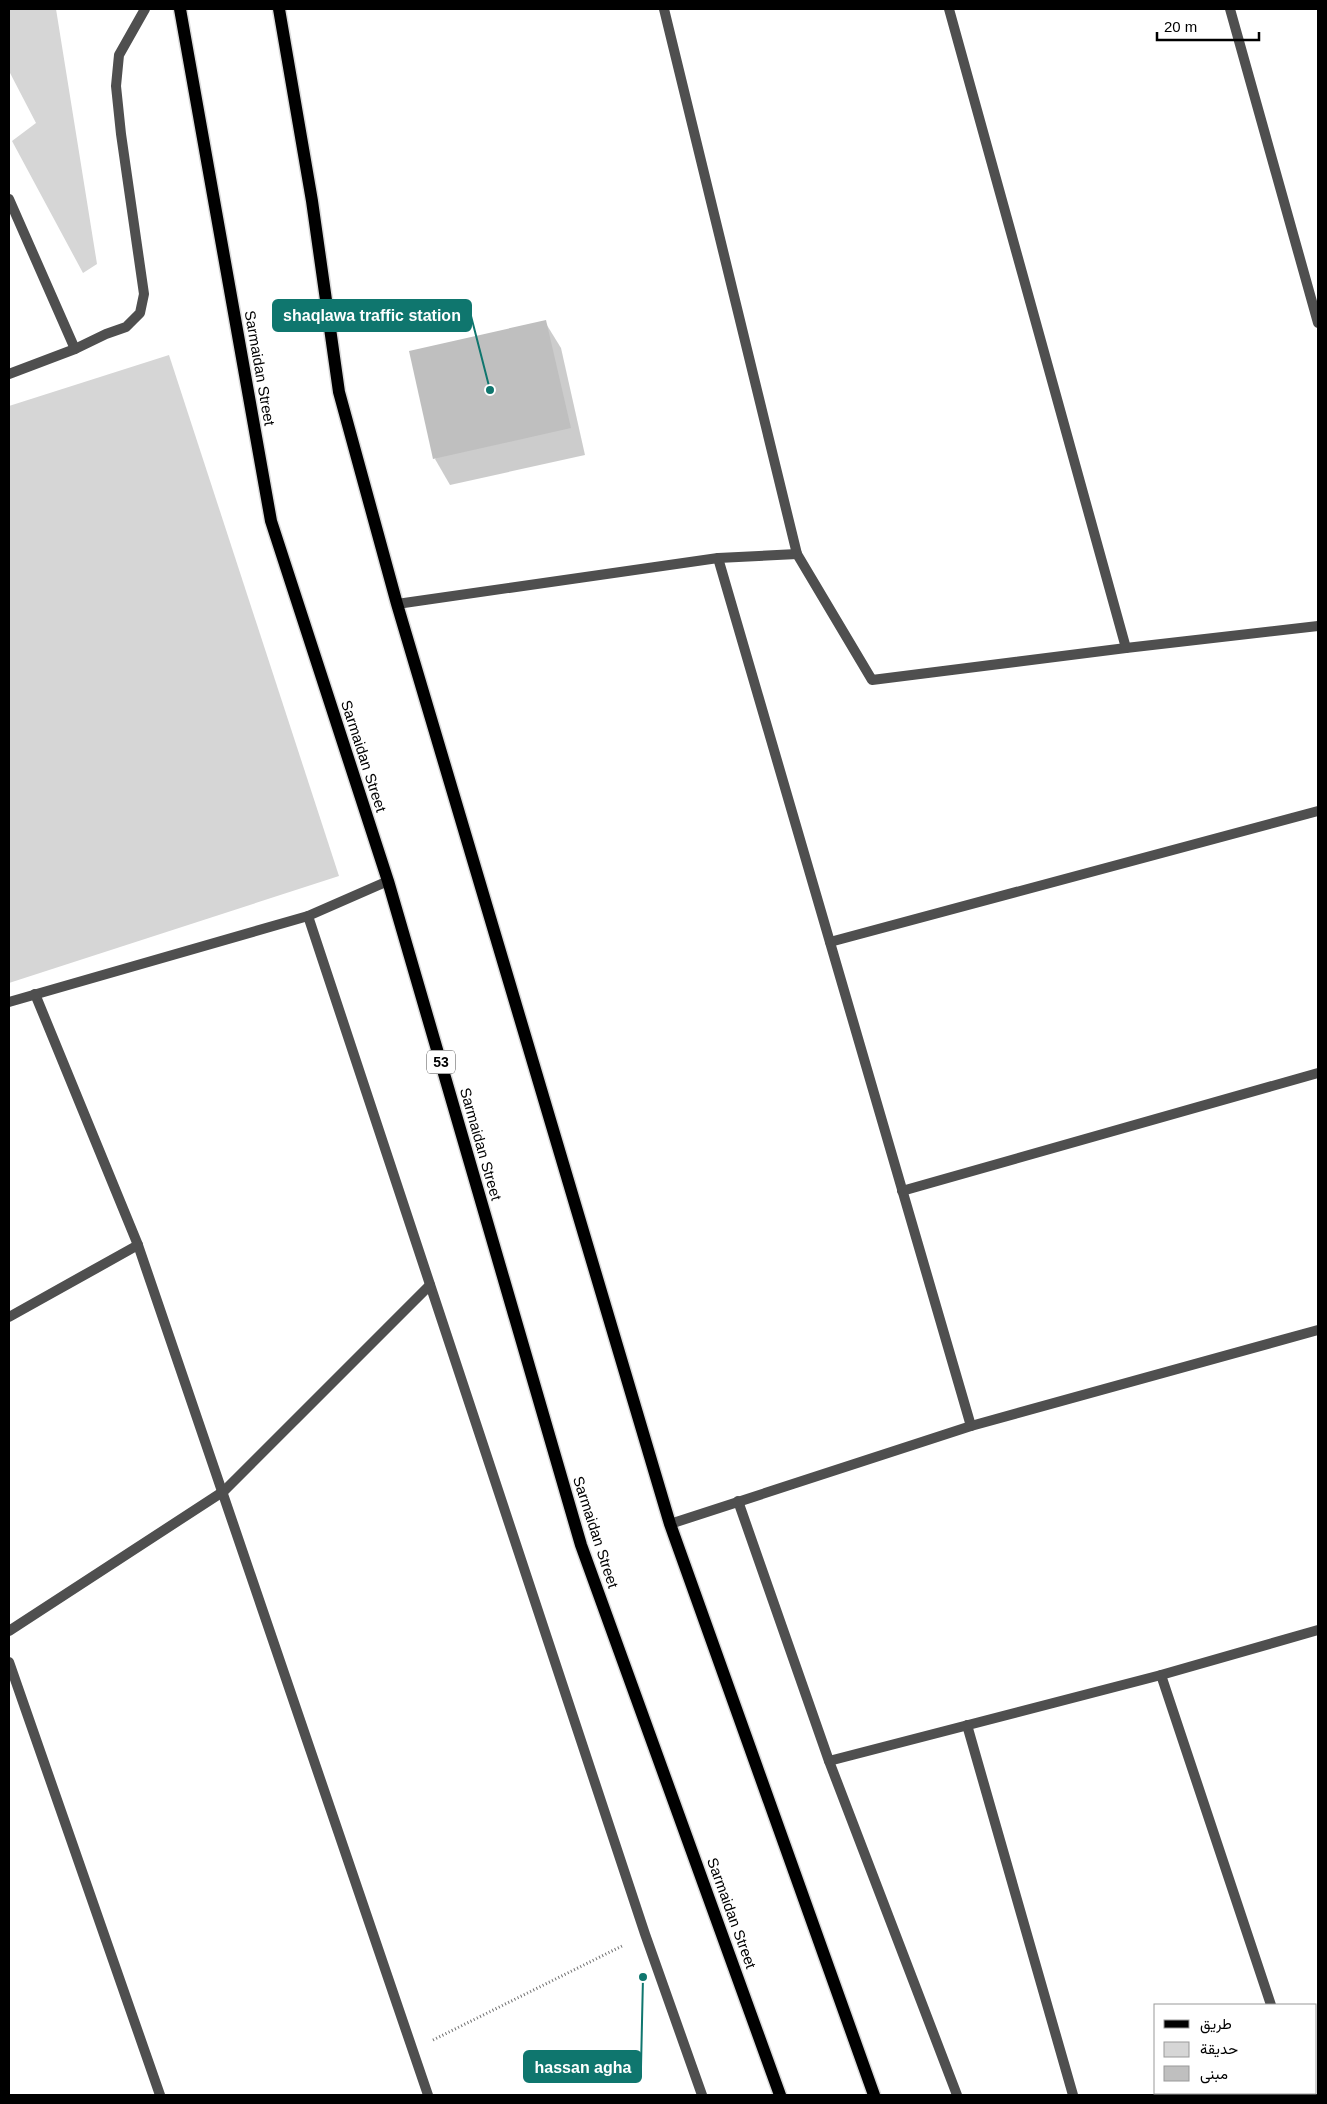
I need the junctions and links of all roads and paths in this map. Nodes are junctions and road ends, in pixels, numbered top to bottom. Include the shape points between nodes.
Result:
1 (145, 9) edge
2 (180, 9) edge
3 (278, 9) edge
4 (664, 9) edge
5 (949, 9) edge
6 (1230, 9) edge
7 (9, 199) edge
8 (1318, 323) edge
9 (75, 349) junction
10 (9, 374) edge
11 (797, 554) junction
12 (718, 558) junction
13 (397, 604) junction
14 (1318, 626) edge
15 (1126, 648) junction
16 (1318, 811) edge
17 (388, 881) junction
18 (308, 916) junction
19 (830, 942) junction
20 (35, 994) junction
21 (9, 1002) edge
22 (1318, 1073) edge
23 (902, 1191) junction
24 (138, 1245) junction
25 (430, 1284) junction
26 (9, 1317) edge
27 (1318, 1330) edge
28 (971, 1426) junction
29 (224, 1491) junction
30 (738, 1502) junction
31 (670, 1524) junction
32 (1318, 1630) edge
33 (9, 1631) edge
34 (9, 1662) edge
35 (1161, 1675) junction
36 (967, 1725) junction
37 (829, 1761) junction
38 (644, 1934) junction
39 (1271, 2004) edge
40 (412, 2051) junction
41 (160, 2095) edge
42 (428, 2095) edge
43 (702, 2095) edge
44 (780, 2095) edge
45 (874, 2095) edge
46 (957, 2095) edge
47 (1073, 2095) edge

1 - 9 street via 119,55 116,86 144,294 140,313 126,327
2 - 17 main road, Sarmaidan Street / 53 via 271,521
3 - 13 main road via 312,201 339,392
4 - 11 street
5 - 15 street
6 - 8 street
7 - 9 street
9 - 10 street
11 - 12 street
11 - 15 street via 872,680
12 - 13 street
12 - 19 street
13 - 31 main road
14 - 15 street
16 - 19 street
17 - 18 street
17 - 44 main road, Sarmaidan Street / 53 via 581,1545
18 - 20 street
18 - 25 street
19 - 23 street
20 - 21 street
20 - 24 street
22 - 23 street
23 - 28 street
24 - 26 street
24 - 29 street
25 - 29 street
25 - 38 street
27 - 28 street
28 - 30 street
29 - 33 street
29 - 40 street
30 - 31 street
30 - 37 street
31 - 45 main road
32 - 35 street
34 - 41 street
35 - 36 street
35 - 39 street
36 - 37 street
36 - 47 street
37 - 46 street
38 - 40 path
38 - 43 street
40 - 42 street

